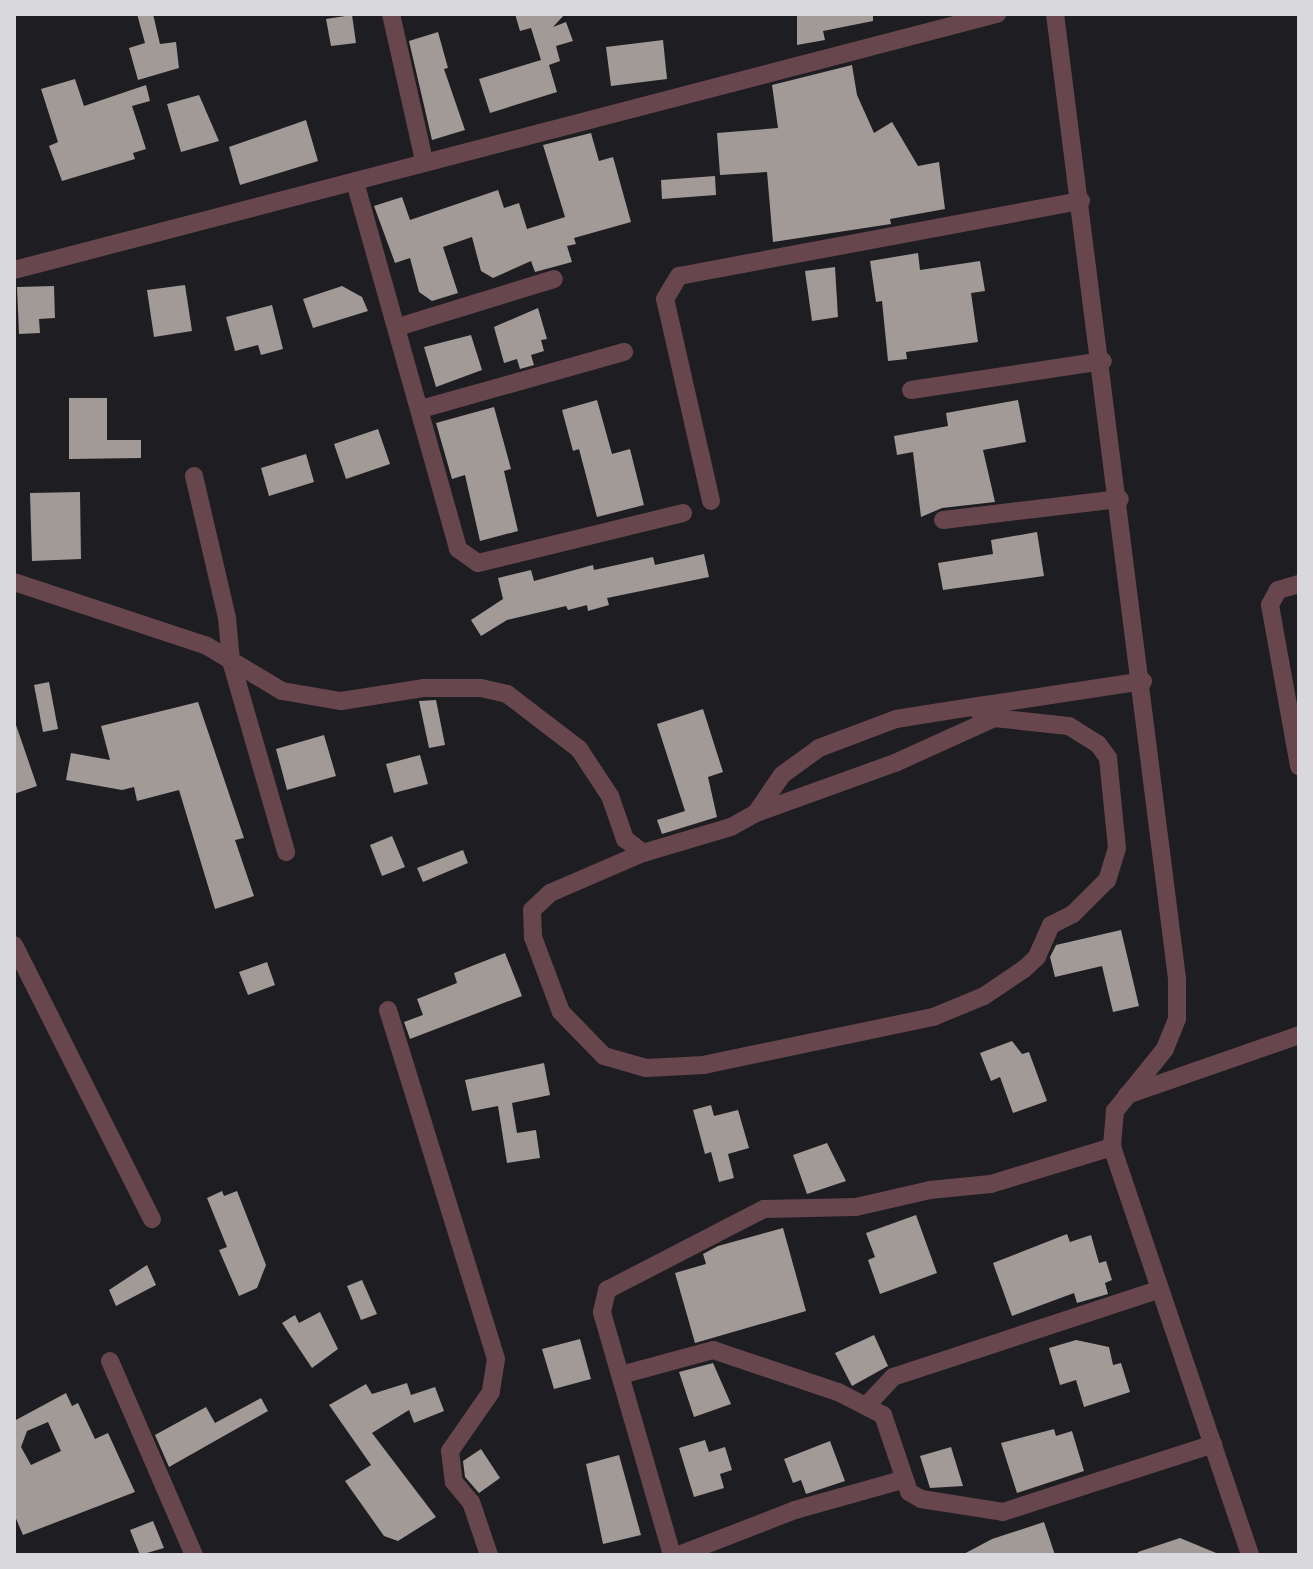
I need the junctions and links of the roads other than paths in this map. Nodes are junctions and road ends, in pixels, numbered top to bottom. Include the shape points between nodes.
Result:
1 (391, 14) edge
2 (997, 14) edge
3 (1055, 14) edge
4 (424, 161) junction
5 (355, 182) junction
6 (1081, 201) junction
7 (14, 270) edge
8 (554, 279) dead end
9 (398, 327) junction
10 (624, 352) dead end
11 (1103, 361) junction
12 (911, 390) dead end
13 (421, 409) junction
14 (194, 476) dead end
15 (1120, 499) junction
16 (711, 501) dead end
17 (683, 513) dead end
18 (943, 520) dead end
19 (14, 582) edge
20 (1299, 584) edge
21 (231, 661) junction
22 (1143, 681) junction
23 (972, 707) junction
24 (994, 718) junction
25 (1298, 759) edge
26 (756, 813) junction
27 (286, 852) dead end
28 (643, 853) junction
29 (17, 956) edge
30 (388, 1010) dead end
31 (1299, 1035) edge
32 (1127, 1095) junction
33 (1112, 1147) junction
34 (152, 1219) dead end
35 (1160, 1289) junction
36 (110, 1361) dead end
37 (621, 1375) junction
38 (868, 1404) junction
39 (1213, 1444) junction
40 (902, 1480) junction
41 (194, 1555) edge
42 (489, 1555) edge
43 (672, 1555) edge
44 (679, 1555) edge
45 (1250, 1555) edge

1 - 4 street
2 - 4 street
3 - 6 street
4 - 5 street
5 - 7 street
5 - 9 street
6 - 11 street
6 - 16 street via 679,276 665,299
8 - 9 street
9 - 13 street
10 - 13 street
11 - 12 street
11 - 15 street
13 - 17 street via 458,549 478,563
14 - 21 street via 227,618
15 - 18 street
15 - 22 street
19 - 21 street via 166,631
20 - 25 street via 1278,590 1270,605
21 - 27 street
21 - 28 street via 282,691 324,700 423,688 481,688 507,694 579,749 610,796 625,839
22 - 23 street
22 - 32 street via 1177,979 1177,1019 1165,1049
23 - 24 street
23 - 26 street via 896,719 819,748 782,775
24 - 26 street via 895,763
24 - 28 street via 1069,726 1098,744 1108,758 1117,848 1107,880 1073,914 1051,925 1030,963 984,996 933,1017 704,1065 646,1068 604,1056 561,1012 533,937 532,910 550,893
26 - 28 street via 679,846
29 - 34 street
30 - 42 street via 496,1359 491,1392 450,1451 454,1482 471,1502
31 - 32 street
32 - 33 street via 1115,1111
33 - 35 street
33 - 37 street via 991,1184 930,1190 856,1207 764,1209 735,1220 607,1290 602,1312
35 - 38 street via 893,1377
35 - 39 street
36 - 41 street
37 - 38 street via 713,1350
37 - 43 street
38 - 40 street via 883,1415
39 - 40 street via 1003,1512 921,1499
39 - 45 street
40 - 44 street via 795,1510

